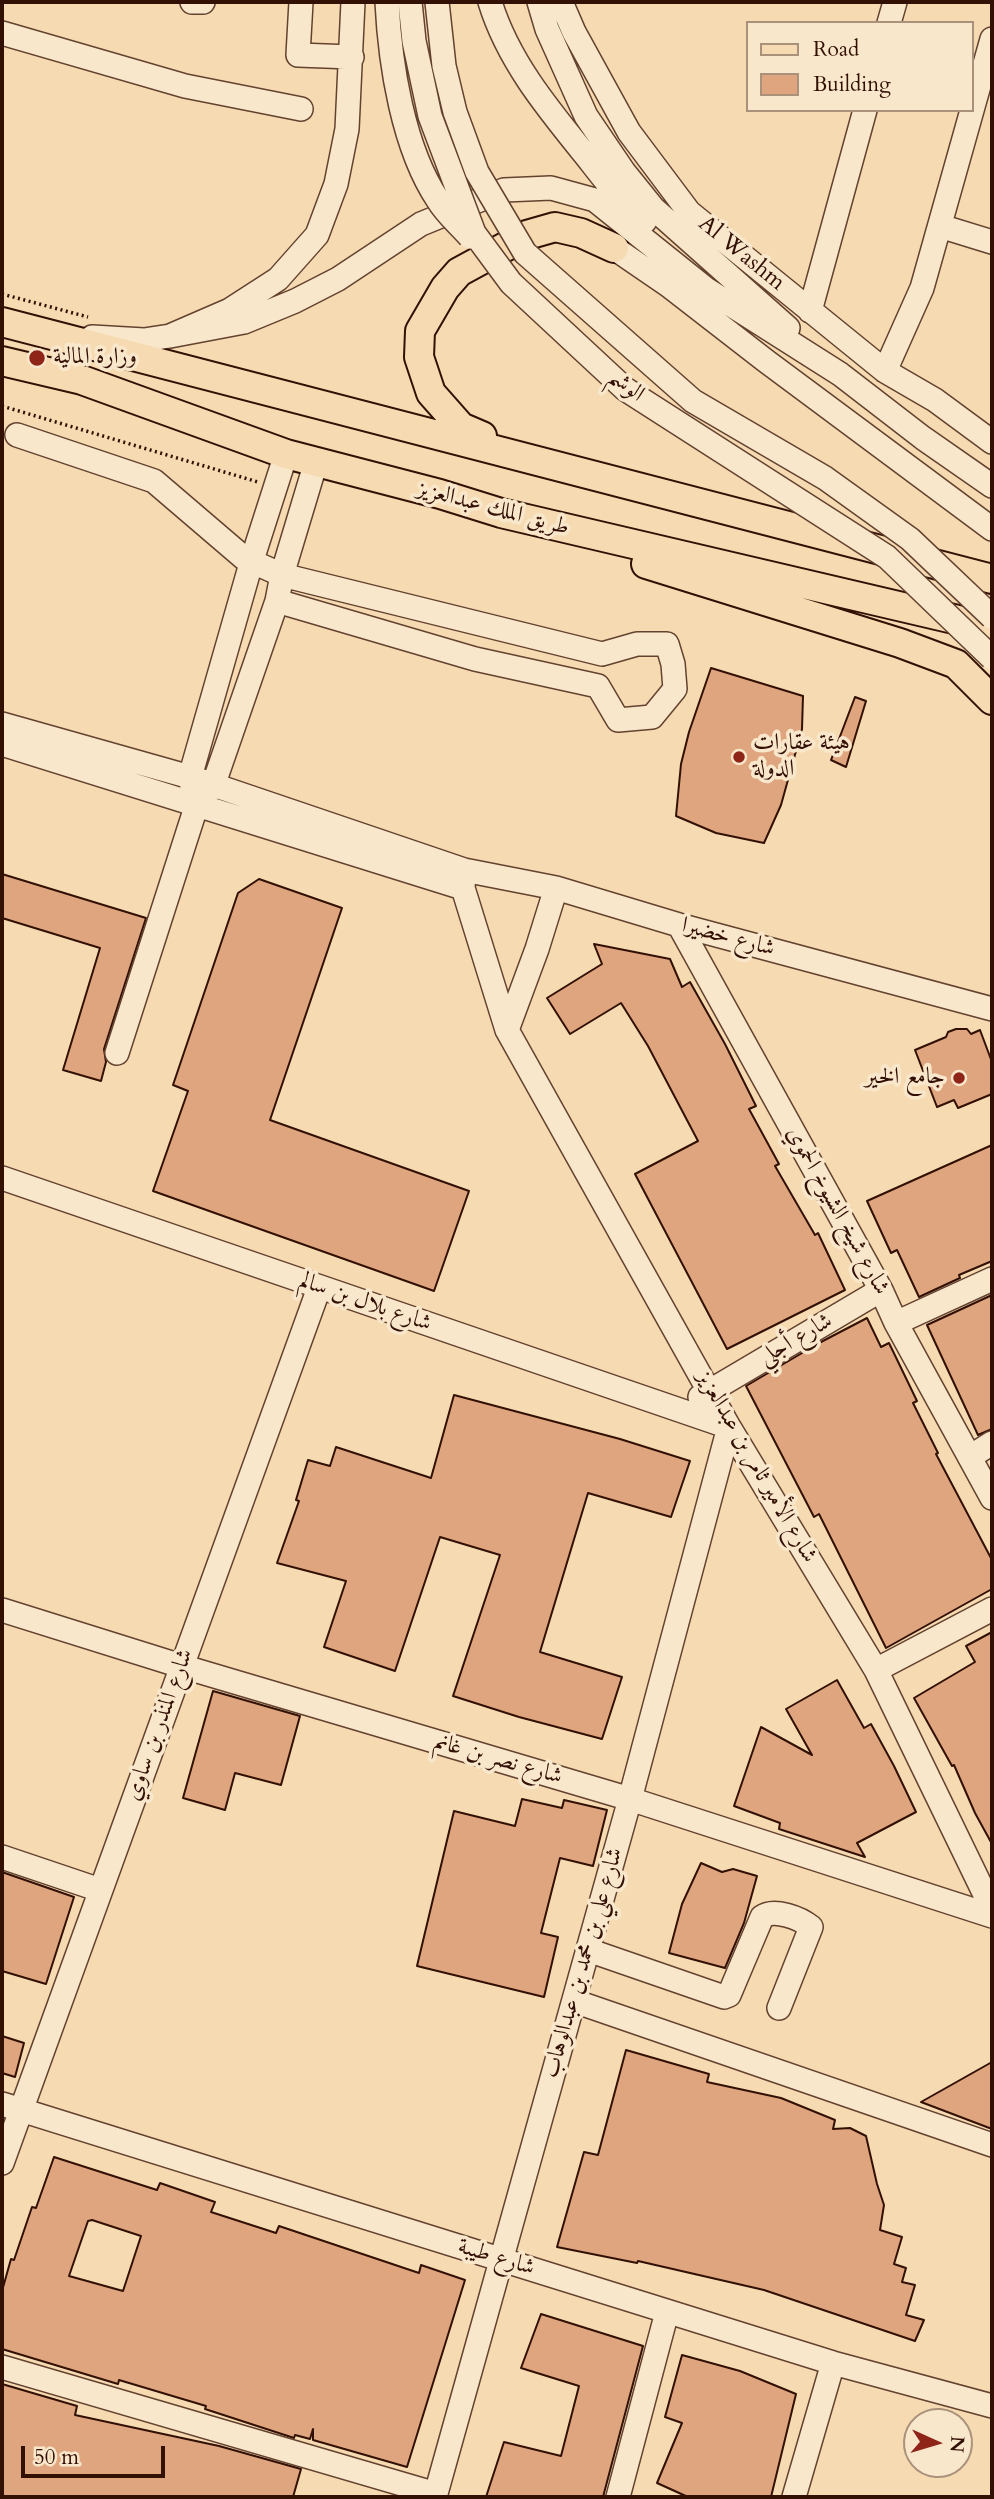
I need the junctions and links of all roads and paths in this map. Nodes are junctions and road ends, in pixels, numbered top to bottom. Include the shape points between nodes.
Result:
1 (192, 2) edge
2 (203, 2) edge
3 (301, 2) edge
4 (353, 2) edge
5 (387, 2) edge
6 (410, 2) edge
7 (437, 2) edge
8 (490, 2) edge
9 (538, 2) edge
10 (561, 2) edge
11 (895, 2) edge
12 (890, 21) edge
13 (2, 33) edge
14 (992, 39) edge
15 (352, 57) junction
16 (988, 68) edge
17 (300, 109) dead end
18 (864, 112) edge
19 (940, 226) junction
20 (992, 242) edge
21 (614, 248) joint
22 (511, 283) junction
23 (2, 294) edge
24 (810, 311) junction
25 (99, 320) dead end
26 (2, 322) edge
27 (57, 335) junction
28 (170, 336) junction
29 (2, 361) edge
30 (885, 371) junction
31 (840, 374) junction
32 (2, 406) edge
33 (17, 435) dead end
34 (992, 442) edge
35 (286, 454) junction
36 (316, 462) junction
37 (556, 464) junction
38 (992, 486) edge
39 (276, 487) junction
40 (992, 529) edge
41 (566, 530) junction
42 (253, 560) junction
43 (282, 575) junction
44 (992, 579) edge
45 (277, 601) junction
46 (992, 617) edge
47 (992, 628) edge
48 (992, 658) edge
49 (992, 700) edge
50 (2, 724) edge
51 (2, 744) edge
52 (190, 777) junction
53 (213, 786) junction
54 (197, 804) junction
55 (464, 879) junction
56 (556, 888) junction
57 (679, 925) junction
58 (992, 1009) edge
59 (508, 1030) junction
60 (117, 1053) dead end
61 (2, 1178) edge
62 (992, 1279) edge
63 (319, 1288) junction
64 (881, 1290) junction
65 (896, 1323) junction
66 (710, 1390) junction
67 (679, 1410) junction
68 (729, 1427) junction
69 (992, 1443) edge
70 (971, 1457) junction
71 (992, 1498) edge
72 (992, 1609) edge
73 (2, 1610) edge
74 (181, 1666) junction
75 (876, 1670) junction
76 (630, 1799) junction
77 (2, 1857) edge
78 (100, 1890) junction
79 (992, 1909) edge
80 (992, 1916) edge
81 (588, 1950) junction
82 (574, 2001) junction
83 (779, 2008) dead end
84 (11, 2107) edge
85 (992, 2145) edge
86 (2, 2163) edge
87 (501, 2260) junction
88 (667, 2312) junction
89 (833, 2363) junction
90 (2, 2367) edge
91 (992, 2406) edge
92 (435, 2496) edge
93 (618, 2497) edge
94 (794, 2497) edge

1 - 2 street
3 - 15 street via 298,55
4 - 15 street
5 - 22 street, bridge via 401,104 417,160 438,201
6 - 22 street, الوشم, bridge via 429,116 474,233
7 - 46 street, bridge via 443,66 455,112 477,172 525,253 693,401 825,478 910,539
8 - 31 street via 522,72 627,207
9 - 31 street, Al Washm via 586,116 653,208
10 - 24 street, Al Washm via 629,132 690,212
11 - 12 street
13 - 17 street via 185,86
14 - 16 street
15 - 28 street via 347,129 336,184 317,235 278,279 230,310
16 - 19 street
18 - 24 street
19 - 20 street
19 - 30 street via 922,288
21 - 37 main road via 555,227 527,235 459,272 420,331 419,357 432,393 461,428
21 - 40 street
22 - 48 street, الوشم, bridge via 625,389 887,557
23 - 25 path
24 - 30 street, Al Washm
26 - 27 main road
27 - 28 street via 144,340
27 - 37 main road
28 - 31 street via 244,323 295,301 338,279 421,224 504,190 551,188 595,200 706,289
29 - 35 main road, طريق الملك عبدالعزيز via 82,380
30 - 34 street, Al Washm
31 - 38 street
32 - 39 path
33 - 42 street via 154,481 244,558
35 - 36 main road, طريق الملك عبدالعزيز
35 - 39 street
36 - 41 main road, طريق الملك عبدالعزيز
36 - 43 street
37 - 44 main road
39 - 42 street
41 - 47 main road, طريق الملك عبدالعزيز
41 - 49 main road via 655,568 956,664
42 - 43 street
42 - 52 street
43 - 45 street
43 - 45 street via 602,654 637,644 667,644 675,689 652,717 618,720 598,686 475,659
45 - 53 street
50 - 52 street
51 - 54 street
52 - 53 street
52 - 54 street
53 - 54 street
53 - 55 street
54 - 55 street
54 - 60 street
55 - 56 street, شارع خضيرا
55 - 59 street, شارع الأمير ثامر بن عبدالعزيز
56 - 57 street, شارع خضيرا
56 - 59 street
57 - 58 street, شارع خضيرا
57 - 64 street, شارع شيخ الشيوخ الحموي
59 - 66 street, شارع الأمير ثامر بن عبدالعزيز
61 - 63 street, شارع بلال بن سالم
62 - 65 street
63 - 67 street, شارع بلال بن سالم
63 - 74 street, شارع المنذر بن ساوي
64 - 65 street, شارع شيخ الشيوخ الحموي
64 - 66 street, شارع أجلي
65 - 70 street, شارع شيخ الشيوخ الحموي
66 - 67 street, شارع أجلي
66 - 68 street, شارع الأمير ثامر بن عبدالعزيز
67 - 68 street, شارع بلال بن سالم
68 - 75 street, شارع الأمير ثامر بن عبدالعزيز
68 - 76 street, شارع علي بن محمد بن عبدالوهاب
69 - 70 street
70 - 71 street, شارع شيخ الشيوخ الحموي
72 - 75 street
73 - 74 street, شارع نصر بن غانم
74 - 76 street, شارع نصر بن غانم
74 - 78 street, شارع المنذر بن ساوي
75 - 79 street, شارع الأمير ثامر بن عبدالعزيز
76 - 80 street, شارع نصر بن غانم
76 - 81 street, شارع علي بن محمد بن عبدالوهاب
77 - 78 street
78 - 84 street, شارع المنذر بن ساوي
81 - 82 street, شارع علي بن محمد بن عبدالوهاب
81 - 83 street via 724,1997 729,1995 762,1917 774,1912 811,1927
82 - 85 street
82 - 87 street, شارع علي بن محمد بن عبدالوهاب
84 - 86 street, شارع المنذر بن ساوي
84 - 87 street, شارع طيبة
87 - 88 street, شارع طيبة
87 - 92 street, شارع علي بن محمد بن عبدالوهاب
88 - 89 street, شارع طيبة
88 - 93 street
89 - 91 street, شارع طيبة
89 - 94 street
90 - 92 street

